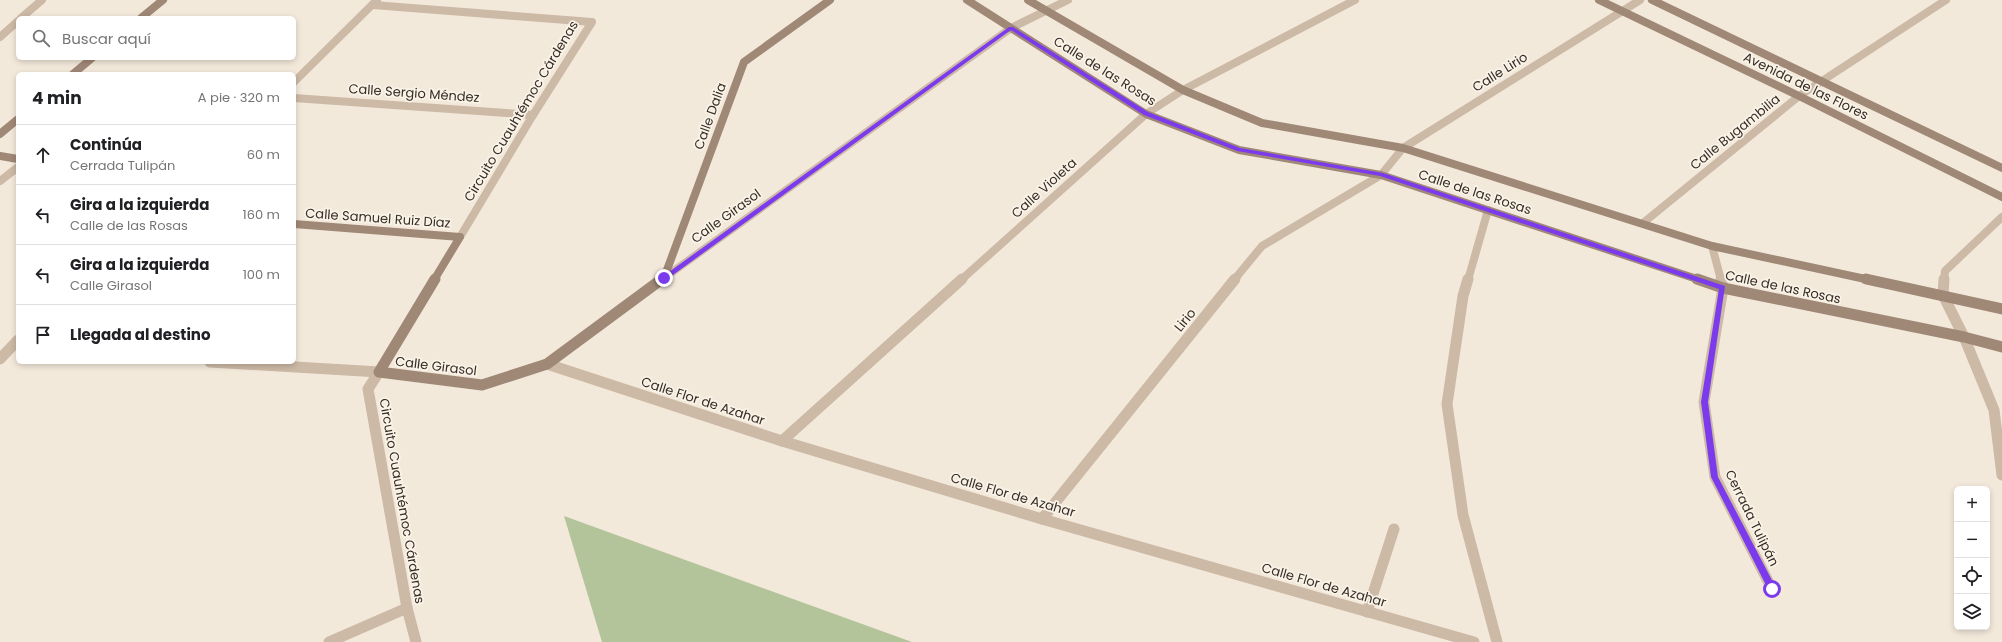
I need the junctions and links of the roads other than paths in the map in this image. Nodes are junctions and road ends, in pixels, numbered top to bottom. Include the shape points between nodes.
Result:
1 (42, 0) edge
2 (163, 0) edge
3 (830, 0) edge
4 (967, 0) edge
5 (1028, 0) edge
6 (1068, 0) edge
7 (1355, 0) edge
8 (1599, 0) edge
9 (1640, 0) edge
10 (1652, 0) edge
11 (1946, 0) edge
12 (375, 2) edge
13 (1045, 10) junction
14 (1620, 11) junction
15 (23, 16) edge
16 (143, 16) edge
17 (16, 23) edge
18 (1011, 28) junction
19 (0, 37) edge
20 (90, 60) edge
21 (75, 72) edge
22 (296, 80) edge
23 (1822, 82) junction
24 (1183, 90) junction
25 (1799, 96) junction
26 (296, 98) edge
27 (1146, 114) junction
28 (533, 115) junction
29 (16, 121) edge
30 (0, 134) edge
31 (1403, 148) junction
32 (0, 156) edge
33 (16, 159) edge
34 (2002, 168) edge
35 (16, 169) edge
36 (1381, 174) junction
37 (0, 181) edge
38 (2002, 197) edge
39 (1488, 210) junction
40 (2002, 217) edge
41 (296, 224) edge
42 (1643, 224) junction
43 (460, 237) junction
44 (1712, 246) junction
45 (664, 278) junction
46 (1723, 288) junction
47 (1943, 295) junction
48 (2002, 309) edge
49 (1964, 337) junction
50 (2002, 347) edge
51 (13, 350) edge
52 (0, 359) edge
53 (244, 364) edge
54 (547, 364) junction
55 (379, 372) junction
56 (782, 441) junction
57 (2002, 475) edge
58 (1042, 519) junction
59 (1394, 529) dead end
60 (1772, 589) dead end
61 (407, 608) junction
62 (1367, 612) junction
63 (330, 642) edge
64 (416, 642) edge
65 (1474, 642) edge
66 (1497, 642) edge

1 - 15 street
2 - 16 street
3 - 45 street, Calle Dalia via 744,62
4 - 18 street, Calle de las Rosas
5 - 13 street, Calle de las Rosas
6 - 13 street, Calle Girasol
7 - 24 street, Calle Violeta
8 - 14 street, Avenida de las Flores
9 - 14 street, Calle Lirio
10 - 23 street, Avenida de las Flores
11 - 23 street, Calle Bugambilia
12 - 22 street, Circuito Cuauhtémoc Cárdenas
12 - 28 street, Circuito Cuauhtémoc Cárdenas via 592,22
13 - 18 street, Calle Girasol
13 - 24 street, Calle de las Rosas
14 - 25 street, Avenida de las Flores
14 - 31 street, Calle Lirio
17 - 19 street
18 - 27 street, Calle de las Rosas
18 - 45 street, Calle Girasol
20 - 21 street
23 - 25 street, Calle Bugambilia
23 - 34 street, Avenida de las Flores
24 - 27 street, Calle Violeta
24 - 31 street, Calle de las Rosas via 1262,123
25 - 38 street, Avenida de las Flores
25 - 42 street, Calle Bugambilia
26 - 28 street, Calle Sergio Méndez
27 - 36 street, Calle de las Rosas via 1239,150
27 - 56 street, Calle Violeta
28 - 43 street, Circuito Cuauhtémoc Cárdenas
29 - 30 street
31 - 36 street, Calle Lirio
31 - 42 street, Calle de las Rosas
32 - 33 street
35 - 37 street
36 - 39 street, Calle de las Rosas
36 - 58 street, Lirio via 1262,246
39 - 46 street, Calle de las Rosas
39 - 66 street via 1463,296 1447,404 1463,515
40 - 47 street via 1945,271
41 - 43 street, Calle Samuel Ruiz Díaz
42 - 44 street, Calle de las Rosas
43 - 55 street, Circuito Cuauhtémoc Cárdenas
44 - 46 street, Cerrada Tulipán
44 - 47 street, Calle de las Rosas
45 - 54 street, Calle Girasol
46 - 49 street, Calle de las Rosas
46 - 60 street, Cerrada Tulipán via 1704,402 1715,477
47 - 48 street, Calle de las Rosas
47 - 49 street
49 - 50 street, Calle de las Rosas
49 - 57 street via 1994,410
51 - 52 street
53 - 55 street
54 - 55 street, Calle Girasol via 482,385
54 - 56 street, Calle Flor de Azahar
55 - 61 street, Circuito Cuauhtémoc Cárdenas via 368,389
56 - 58 street, Calle Flor de Azahar
58 - 62 street, Calle Flor de Azahar
59 - 62 street
61 - 63 street
61 - 64 street, Circuito Cuauhtémoc Cárdenas
62 - 65 street, Calle Flor de Azahar

